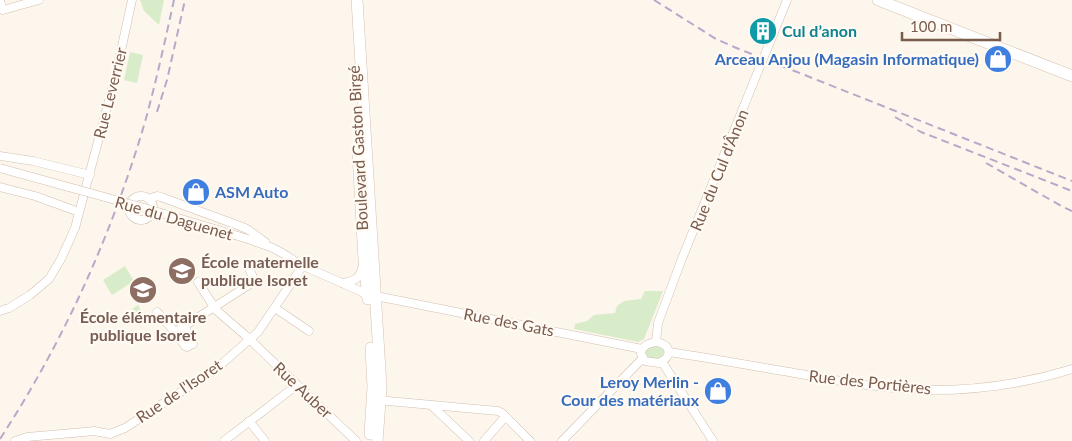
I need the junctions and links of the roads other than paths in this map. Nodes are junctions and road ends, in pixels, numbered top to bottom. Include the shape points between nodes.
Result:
1 (39, 0) edge
2 (132, 0) edge
3 (350, 0) edge
4 (357, 0) edge
5 (787, 0) edge
6 (878, 0) edge
7 (0, 1) edge
8 (19, 3) edge
9 (1072, 76) edge
10 (0, 156) edge
11 (0, 168) edge
12 (90, 174) junction
13 (0, 187) edge
14 (149, 198) dead end
15 (80, 212) junction
16 (273, 248) junction
17 (364, 260) junction
18 (301, 266) junction
19 (250, 271) dead end
20 (198, 282) dead end
21 (342, 283) junction
22 (371, 296) junction
23 (214, 308) junction
24 (275, 308) junction
25 (0, 311) edge
26 (157, 312) dead end
27 (184, 326) junction
28 (309, 330) dead end
29 (175, 332) junction
30 (250, 340) junction
31 (656, 342) junction
32 (642, 349) junction
33 (668, 352) junction
34 (643, 358) junction
35 (662, 362) junction
36 (1072, 370) edge
37 (297, 385) junction
38 (376, 400) junction
39 (431, 405) junction
40 (506, 417) junction
41 (249, 421) junction
42 (112, 438) edge
43 (15, 441) edge
44 (224, 441) edge
45 (265, 441) edge
46 (356, 441) edge
47 (370, 441) edge
48 (377, 441) edge
49 (469, 441) edge
50 (484, 441) edge
51 (530, 441) edge
52 (562, 441) edge
53 (713, 441) edge

1 - 8 street
2 - 12 street, Rue Leverrier
3 - 17 main road, Boulevard Gaston Birgé
4 - 22 main road, Boulevard Gaston Birgé
5 - 31 street, Rue du Cul d'Ânon via 681,261 658,323
6 - 9 main road
7 - 8 street via 3,10
10 - 12 street via 33,160
11 - 16 street, Rue du Daguenet, bridge
12 - 15 street, Rue Leverrier
13 - 15 street
14 - 16 street via 161,197 240,226
15 - 25 street, Rue Leverrier via 49,279 30,295
16 - 18 street, Rue du Daguenet
17 - 21 street via 360,276
17 - 22 main road, Boulevard Gaston Birgé
18 - 21 street, Rue du Daguenet
18 - 24 street, Rue de l'Isoret
19 - 23 street via 255,281
20 - 23 street, Rue Auber
21 - 22 street, Rue du Daguenet
22 - 32 street, Rue des Gats
22 - 38 main road, Boulevard Gaston Birgé via 381,387
23 - 27 street
23 - 30 street, Rue Auber
24 - 28 street
24 - 30 street, Rue de l'Isoret
26 - 29 street
27 - 29 street
27 - 29 street via 193,344 185,346
30 - 37 street, Rue Auber
30 - 42 street, Rue de l'Isoret via 224,362
31 - 32 street
31 - 33 street via 664,344
32 - 34 street
33 - 35 street
33 - 36 street, Rue des Portières via 857,384 913,389 985,387
34 - 35 street via 648,362
34 - 52 street
35 - 53 street
37 - 41 street
37 - 46 street, Rue Auber
38 - 39 street
38 - 47 main road, Boulevard Gaston Birgé
38 - 48 main road, Boulevard Gaston Birgé
39 - 40 street via 494,410
39 - 49 street
40 - 50 street
40 - 51 street
41 - 44 street
41 - 45 street
42 - 43 street, Rue de l'Isoret via 94,431

